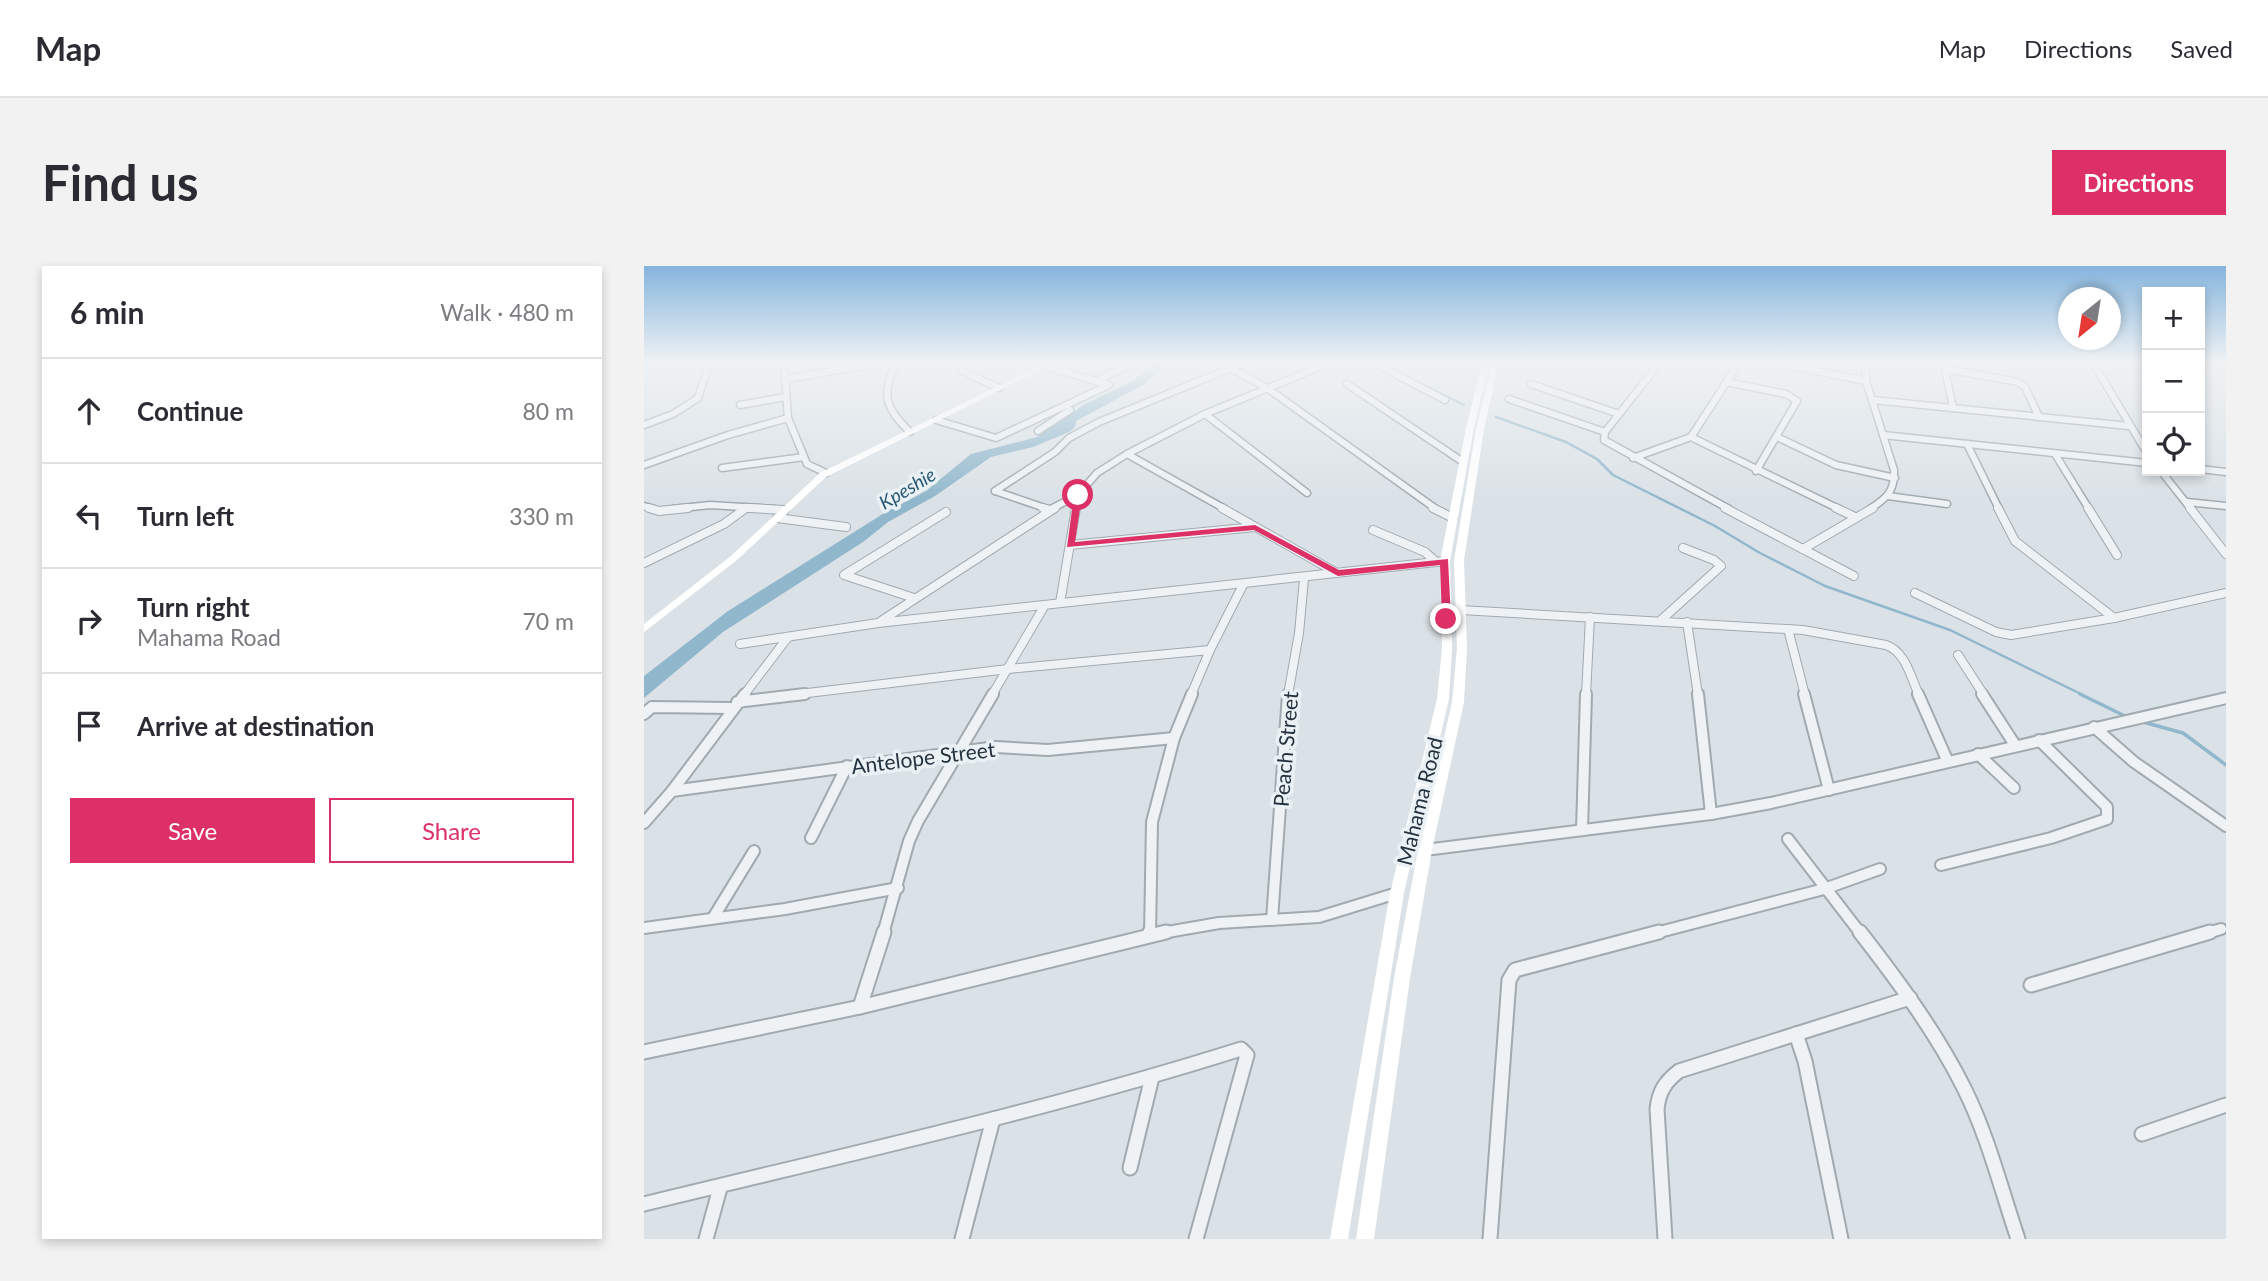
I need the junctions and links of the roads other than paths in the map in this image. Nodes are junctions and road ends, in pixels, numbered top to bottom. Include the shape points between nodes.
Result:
1 (682, 408) edge
2 (787, 408) edge
3 (891, 408) edge
4 (959, 408) edge
5 (1061, 408) edge
6 (1071, 408) edge
7 (1132, 408) edge
8 (1218, 408) edge
9 (1295, 408) edge
10 (1384, 408) edge
11 (1475, 408) edge
12 (1484, 408) edge
13 (1536, 408) edge
14 (1603, 408) edge
15 (1624, 408) edge
16 (1709, 408) edge
17 (1793, 408) edge
18 (1875, 408) edge
19 (1957, 408) edge
20 (2035, 408) edge
21 (2119, 408) edge
22 (1205, 414) junction
23 (1619, 414) junction
24 (2039, 417) junction
25 (788, 418) junction
26 (936, 420) junction
27 (644, 425) edge
28 (2129, 426) junction
29 (1038, 431) dead end
30 (910, 432) junction
31 (1605, 432) junction
32 (1883, 435) junction
33 (1691, 437) junction
34 (1777, 437) junction
35 (1966, 444) junction
36 (2142, 446) edge
37 (1127, 454) junction
38 (2055, 454) junction
39 (804, 457) junction
40 (1633, 458) junction
41 (1463, 461) junction
42 (2142, 463) edge
43 (644, 465) edge
44 (722, 468) dead end
45 (2205, 470) edge
46 (1756, 471) junction
47 (2226, 472) edge
48 (826, 473) junction
49 (2165, 476) edge
50 (1895, 478) junction
51 (1307, 493) dead end
52 (1078, 495) junction
53 (1888, 496) junction
54 (2187, 502) junction
55 (1947, 503) dead end
56 (644, 506) edge
57 (2226, 506) edge
58 (747, 508) junction
59 (1050, 510) junction
60 (946, 512) dead end
61 (781, 514) junction
62 (1855, 517) junction
63 (1453, 518) junction
64 (846, 527) dead end
65 (1255, 527) junction
66 (1373, 530) dead end
67 (1070, 545) junction
68 (1683, 548) dead end
69 (1803, 549) junction
70 (2226, 554) edge
71 (2117, 555) dead end
72 (1440, 562) junction
73 (644, 563) edge
74 (1338, 573) junction
75 (1854, 576) dead end
76 (1304, 579) junction
77 (1243, 585) junction
78 (1915, 593) dead end
79 (2226, 593) edge
80 (914, 598) junction
81 (1060, 603) junction
82 (1045, 605) junction
83 (1461, 610) junction
84 (1590, 617) junction
85 (2114, 618) junction
86 (1660, 621) junction
87 (1687, 622) junction
88 (878, 623) junction
89 (644, 629) edge
90 (1788, 629) junction
91 (788, 636) junction
92 (740, 643) dead end
93 (1210, 650) junction
94 (1958, 655) dead end
95 (1008, 669) junction
96 (2226, 698) edge
97 (734, 705) junction
98 (644, 714) edge
99 (2094, 727) junction
100 (1174, 738) junction
101 (2039, 740) junction
102 (2015, 746) junction
103 (960, 753) junction
104 (1978, 754) junction
105 (1948, 762) junction
106 (847, 766) junction
107 (2014, 788) dead end
108 (1829, 790) junction
109 (672, 791) junction
110 (1711, 814) junction
111 (645, 821) edge
112 (2226, 826) edge
113 (1583, 831) junction
114 (811, 838) dead end
115 (1788, 839) dead end
116 (1425, 849) junction
117 (754, 851) dead end
118 (1941, 865) dead end
119 (1880, 869) dead end
120 (898, 888) junction
121 (1824, 889) junction
122 (1397, 893) junction
123 (713, 918) junction
124 (1272, 920) junction
125 (644, 928) edge
126 (2224, 930) edge
127 (1150, 936) junction
128 (2031, 985) dead end
129 (1910, 998) junction
130 (860, 1007) junction
131 (1796, 1034) junction
132 (644, 1052) edge
133 (1152, 1077) junction
134 (2226, 1105) edge
135 (993, 1119) junction
136 (2141, 1135) dead end
137 (1130, 1168) dead end
138 (720, 1188) junction
139 (644, 1204) edge
140 (706, 1239) edge
141 (962, 1239) edge
142 (1196, 1239) edge
143 (1339, 1239) edge
144 (1365, 1239) edge
145 (1490, 1239) edge
146 (1665, 1239) edge
147 (1840, 1239) edge
148 (2018, 1239) edge

1 - 27 street
2 - 25 street
3 - 30 street
4 - 26 street
5 - 26 street via 996,438
6 - 29 street
7 - 59 street via 1069,439 995,491
8 - 22 street
9 - 63 street via 1427,505
10 - 41 street
11 - 41 street, Mahama Road
12 - 83 street, Mahama Road via 1459,560
13 - 31 street
14 - 23 street
15 - 23 street
16 - 33 street
17 - 34 street
18 - 32 street
19 - 24 street
20 - 24 street
21 - 28 street
22 - 37 street
22 - 51 street
23 - 31 street
24 - 28 street
25 - 39 street
25 - 43 street
26 - 30 street
28 - 36 street
30 - 48 street
31 - 40 street via 1604,440
32 - 35 street
32 - 50 street
33 - 40 street
33 - 46 street
34 - 46 street
34 - 50 street via 1836,465
35 - 38 street
35 - 85 street via 2015,541
37 - 52 street via 1097,473
37 - 65 street
38 - 42 street
38 - 71 street
39 - 44 street
39 - 48 street via 811,468
40 - 69 street
41 - 63 street, Mahama Road
45 - 47 street
46 - 62 street
48 - 61 street
49 - 54 street
50 - 53 street
52 - 59 street
52 - 67 street
53 - 55 street
53 - 62 street
54 - 57 street
54 - 70 street
56 - 58 street via 659,511 710,505
58 - 61 street
58 - 73 street
59 - 80 street
60 - 80 street via 844,575
61 - 64 street
61 - 89 street via 726,565
62 - 69 street
63 - 72 street, Mahama Road
65 - 67 street
65 - 74 street
66 - 72 street
67 - 81 street
68 - 86 street via 1721,566
69 - 75 street
72 - 74 street
72 - 122 street, Mahama Road via 1447,648 1443,699
74 - 76 street
76 - 77 street
76 - 124 street, Peach Street via 1287,702
77 - 81 street
77 - 93 street
78 - 85 street via 2003,635
79 - 85 street
80 - 88 street
81 - 82 street
82 - 88 street
82 - 95 street
83 - 84 street
83 - 116 street, Mahama Road via 1458,702
84 - 86 street
84 - 113 street
86 - 87 street
87 - 90 street
87 - 110 street
88 - 91 street
90 - 105 street via 1895,648
90 - 108 street
91 - 92 street
91 - 97 street
93 - 95 street
93 - 100 street
94 - 102 street
95 - 97 street
95 - 103 street
96 - 99 street
97 - 98 street via 652,707
97 - 109 street
99 - 101 street
99 - 112 street via 2134,762
100 - 103 street, Antelope Street
100 - 127 street via 1152,822
101 - 102 street
101 - 118 street via 2106,807 2107,819
102 - 104 street
103 - 106 street, Antelope Street
103 - 120 street via 918,821
104 - 105 street
104 - 107 street
105 - 108 street
106 - 109 street, Antelope Street
106 - 114 street
108 - 110 street
109 - 111 street
110 - 113 street
113 - 116 street
115 - 121 street
116 - 144 street, Mahama Road
117 - 123 street
119 - 121 street
120 - 123 street
120 - 130 street
121 - 129 street
121 - 145 street via 1515,970 1508,980
122 - 124 street via 1319,917
122 - 143 street, Mahama Road
123 - 125 street
124 - 127 street via 1219,923
126 - 128 street
127 - 130 street
129 - 131 street
129 - 148 street via 1972,1105
130 - 132 street
131 - 146 street via 1678,1071 1662,1084 1657,1110
131 - 147 street
133 - 135 street
133 - 137 street
133 - 142 street via 1238,1049 1247,1052
134 - 136 street
135 - 138 street
135 - 141 street
138 - 139 street
138 - 140 street

